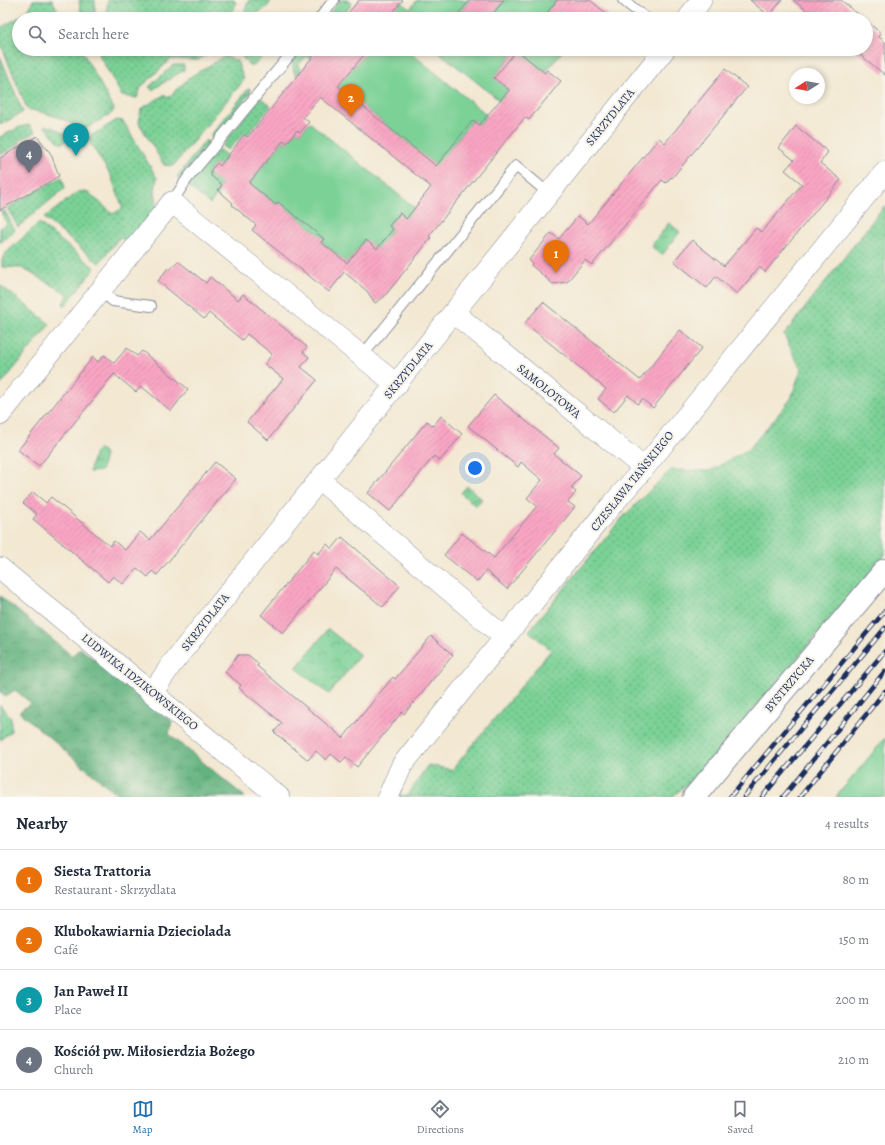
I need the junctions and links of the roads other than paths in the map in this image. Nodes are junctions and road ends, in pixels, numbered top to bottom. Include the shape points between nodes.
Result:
1 (334, 0) edge
2 (623, 0) edge
3 (702, 0) edge
4 (325, 12) edge
5 (638, 12) edge
6 (693, 12) edge
7 (289, 56) edge
8 (659, 56) edge
9 (885, 172) edge
10 (548, 193) junction
11 (172, 202) junction
12 (99, 290) junction
13 (152, 306) dead end
14 (454, 313) junction
15 (362, 356) junction
16 (397, 385) junction
17 (0, 415) edge
18 (644, 468) junction
19 (320, 480) junction
20 (0, 568) edge
21 (885, 570) edge
22 (505, 638) junction
23 (153, 692) junction
24 (279, 797) edge
25 (388, 797) edge
26 (694, 797) edge

1 - 4 lane
2 - 5 lane
3 - 6 street
7 - 11 lane via 187,179
8 - 10 street, SKRZYDLATA
9 - 18 street, CZESŁAWA TAŃSKIEGO
10 - 14 street, SKRZYDLATA
10 - 15 lane via 516,166
11 - 12 street
11 - 15 street
12 - 13 lane via 113,301
12 - 17 street
14 - 16 street, SKRZYDLATA
14 - 18 street, SAMOLOTOWA
15 - 16 street
16 - 19 street, SKRZYDLATA
18 - 22 street, CZESŁAWA TAŃSKIEGO
19 - 22 street
19 - 23 street, SKRZYDLATA via 171,665
20 - 23 street, LUDWIKA IDZIKOWSKIEGO
21 - 26 street, BYSTRZYCKA
22 - 25 street, CZESŁAWA TAŃSKIEGO via 402,765
23 - 24 street, LUDWIKA IDZIKOWSKIEGO

